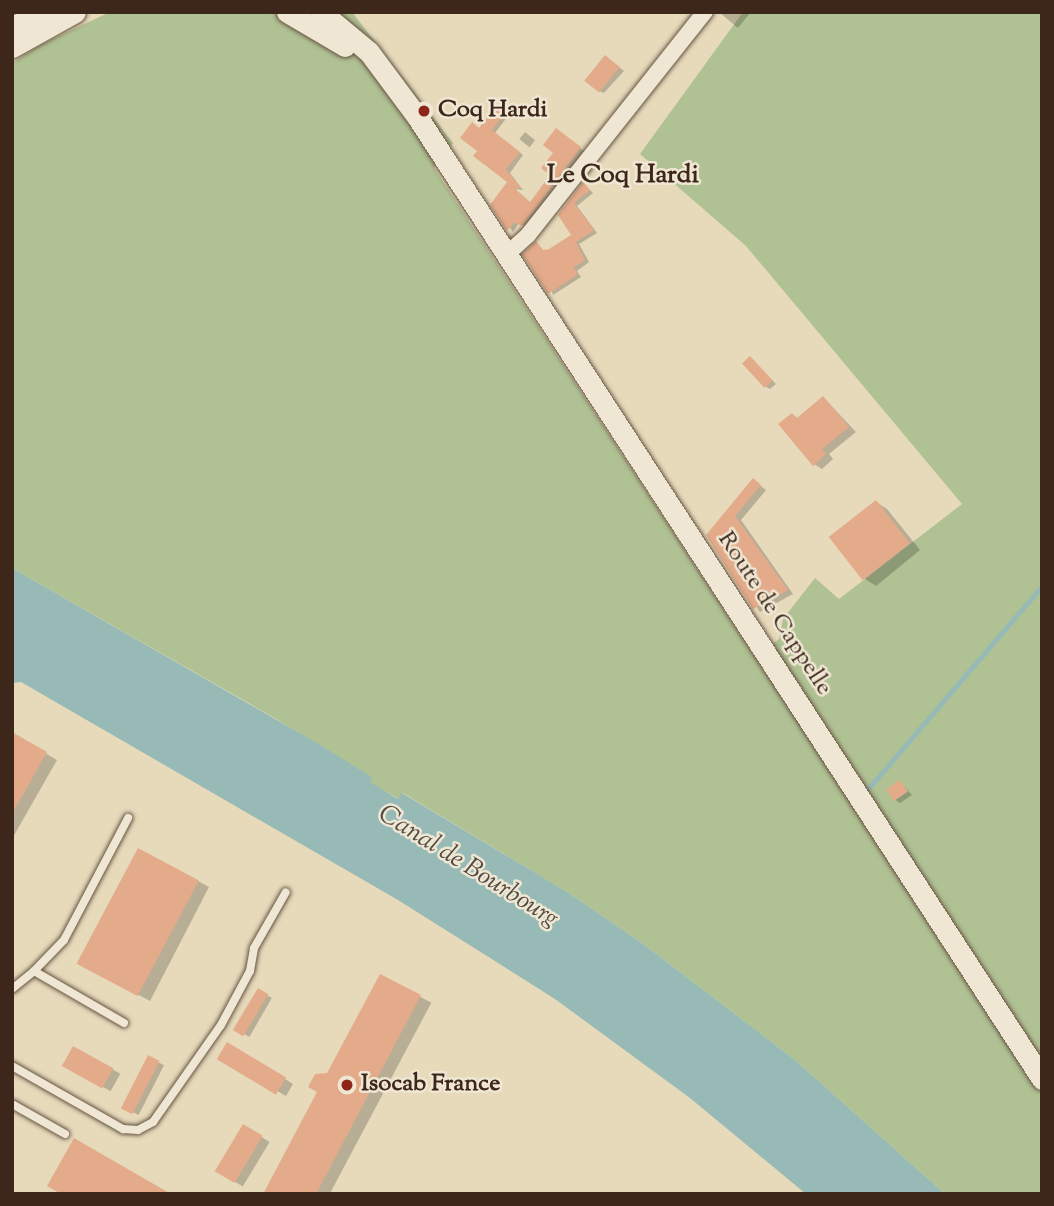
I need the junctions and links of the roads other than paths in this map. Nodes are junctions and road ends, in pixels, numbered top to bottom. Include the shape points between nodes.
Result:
1 (43, 12) edge
2 (75, 12) edge
3 (287, 12) edge
4 (705, 12) edge
5 (326, 21) edge
6 (12, 27) edge
7 (12, 47) edge
8 (506, 255) junction
9 (128, 817) dead end
10 (286, 892) dead end
11 (34, 971) junction
12 (12, 989) edge
13 (124, 1023) dead end
14 (12, 1066) edge
15 (1042, 1079) edge
16 (12, 1104) edge
17 (65, 1134) dead end

1 - 6 main road
2 - 7 main road
3 - 5 main road, Route de Cappelle
4 - 8 street via 528,235
5 - 8 main road, Route de Cappelle via 376,76
8 - 15 main road, Route de Cappelle
9 - 11 lane via 64,940
10 - 14 lane via 254,948 250,971 221,1024 153,1122 138,1130 123,1129
11 - 12 lane
11 - 13 lane
16 - 17 lane

